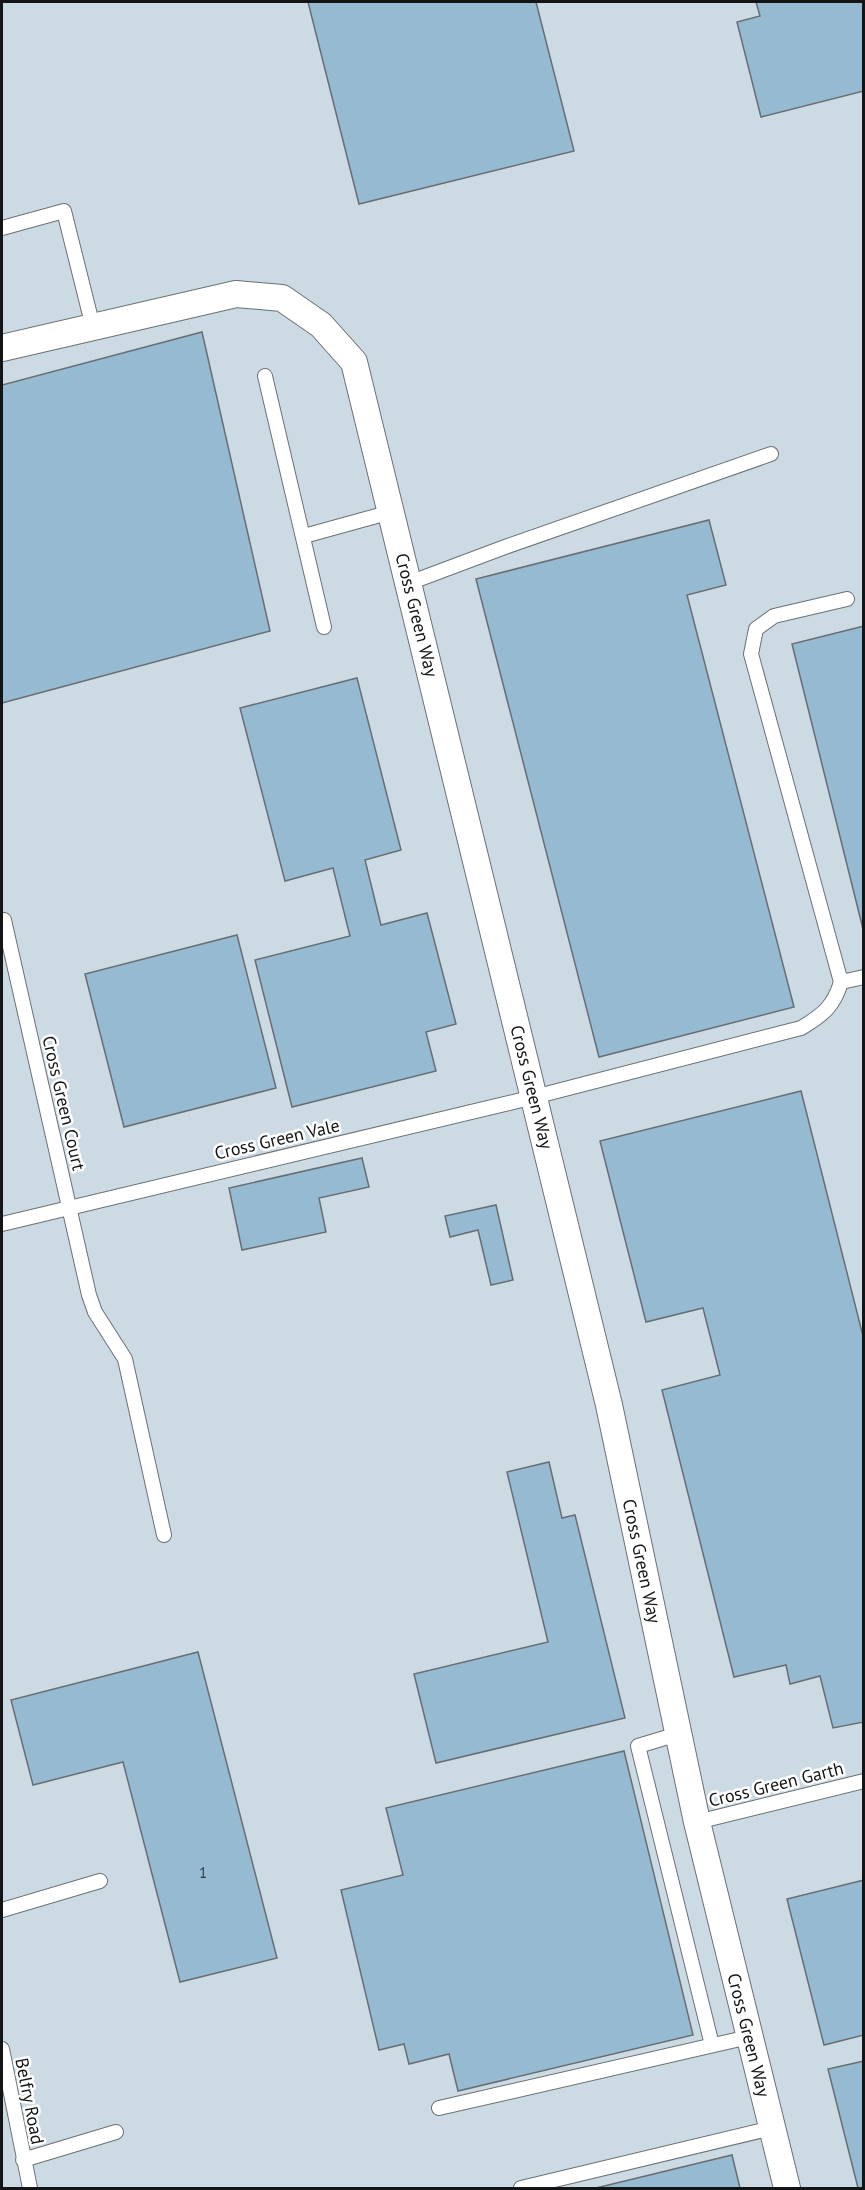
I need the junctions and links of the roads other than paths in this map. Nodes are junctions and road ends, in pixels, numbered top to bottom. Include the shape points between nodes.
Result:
1 (2, 228) edge
2 (93, 327) junction
3 (2, 348) edge
4 (265, 376) dead end
5 (771, 454) dead end
6 (391, 512) junction
7 (304, 536) junction
8 (409, 583) junction
9 (848, 599) dead end
10 (324, 627) dead end
11 (4, 920) dead end
12 (864, 977) edge
13 (841, 982) junction
14 (534, 1097) junction
15 (69, 1206) junction
16 (2, 1224) edge
17 (164, 1535) dead end
18 (678, 1734) junction
19 (864, 1781) edge
20 (697, 1822) junction
21 (100, 1881) dead end
22 (2, 1910) edge
23 (749, 2037) junction
24 (712, 2045) junction
25 (2, 2049) edge
26 (439, 2108) dead end
27 (772, 2128) junction
28 (116, 2132) dead end
29 (23, 2160) junction
30 (30, 2188) edge
31 (521, 2188) edge
32 (787, 2188) edge

1 - 2 lane via 64,211
2 - 3 street, Cross Green Way
2 - 6 street, Cross Green Way via 236,294 282,298 321,325 354,362
4 - 7 lane
5 - 8 lane
6 - 7 lane
6 - 8 street, Cross Green Way
7 - 10 lane
8 - 14 street, Cross Green Way
9 - 13 lane via 774,616 756,629 751,654
11 - 15 lane, Cross Green Court
12 - 13 lane
13 - 14 lane, Cross Green Vale via 837,998 825,1014 801,1028
14 - 15 lane, Cross Green Vale
14 - 18 street, Cross Green Way via 609,1405
15 - 16 lane, Cross Green Vale
15 - 17 lane, Cross Green Court via 95,1312 125,1359
18 - 20 street, Cross Green Way
18 - 24 lane via 638,1746
19 - 20 lane, Cross Green Garth
20 - 23 street, Cross Green Way
21 - 22 lane
23 - 24 lane
23 - 27 street, Cross Green Way
24 - 26 lane
25 - 29 lane, Belfry Road
27 - 31 lane
27 - 32 street, Cross Green Way
28 - 29 lane, Belfry Road
29 - 30 lane, Belfry Road

